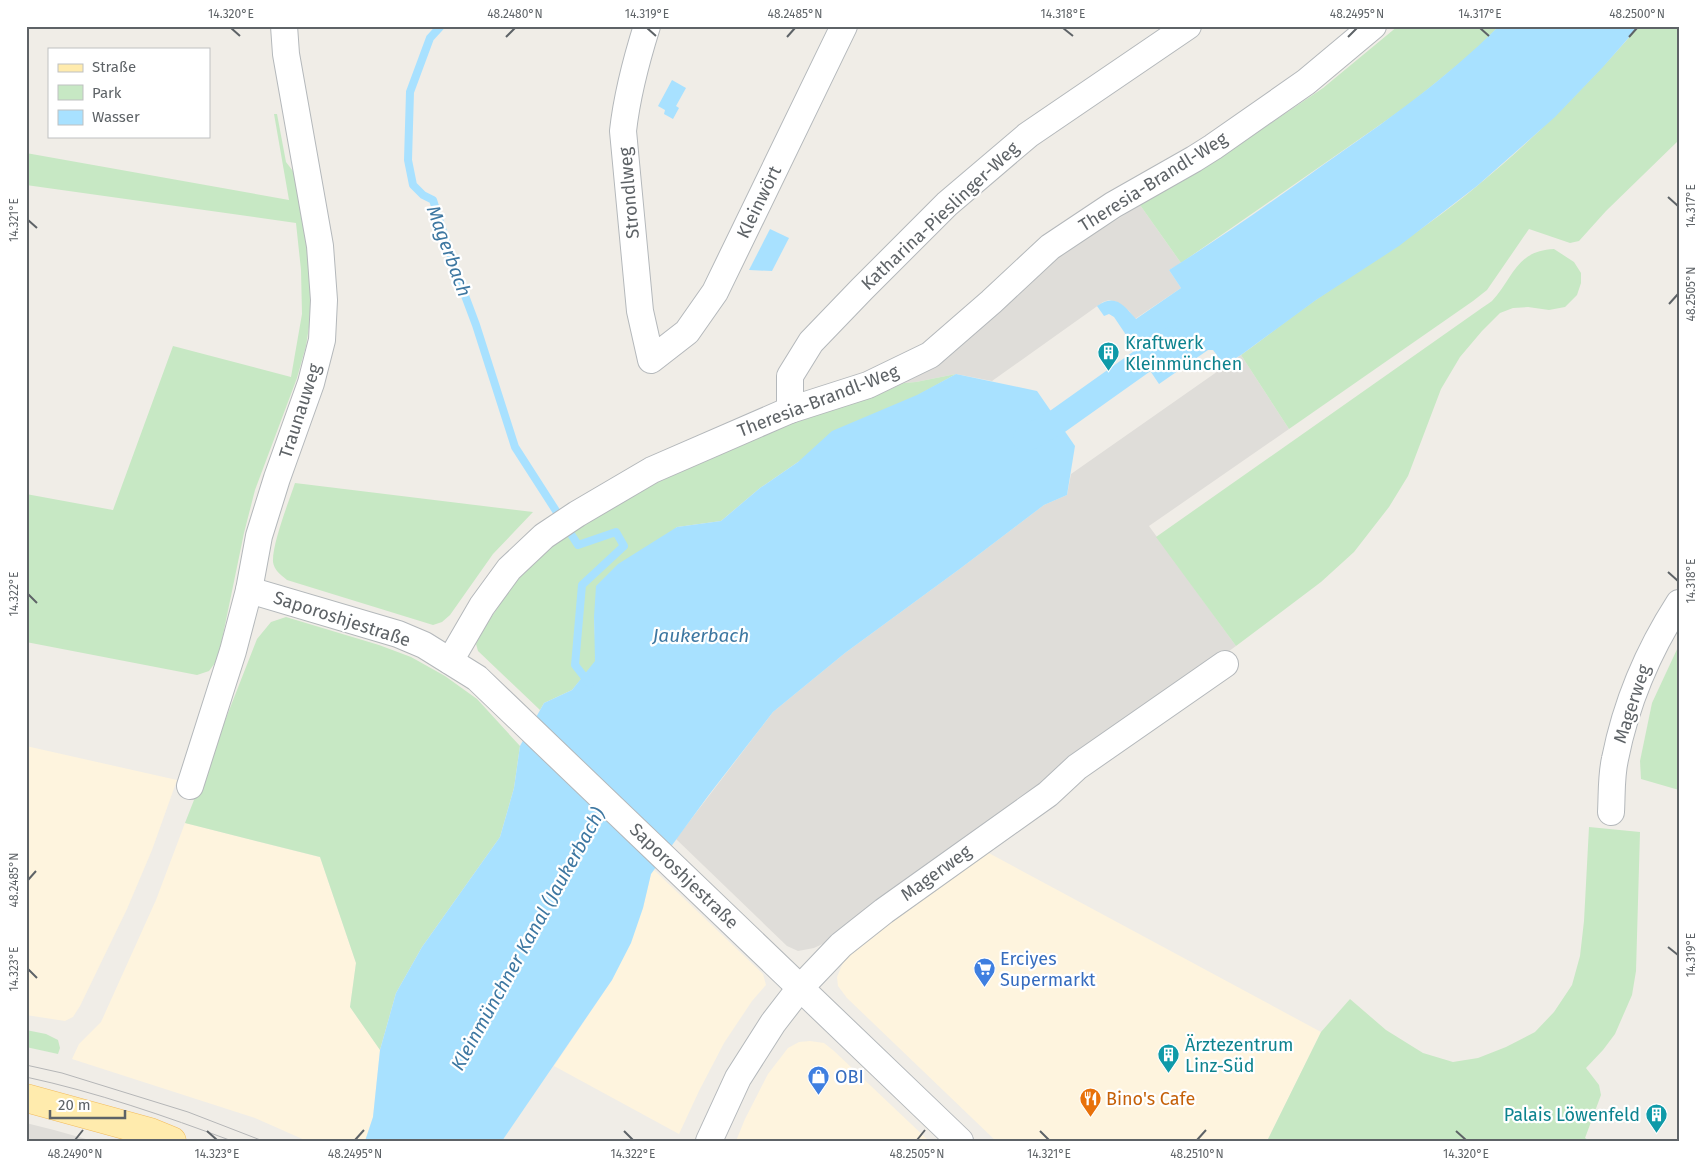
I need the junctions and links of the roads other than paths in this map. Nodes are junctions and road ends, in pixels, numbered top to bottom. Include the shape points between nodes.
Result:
1 (284, 26) edge
2 (647, 26) edge
3 (844, 26) edge
4 (1188, 26) edge
5 (1373, 26) edge
6 (651, 360) joint
7 (790, 410) junction
8 (249, 590) junction
9 (1679, 604) edge
10 (450, 661) junction
11 (1225, 664) dead end
12 (190, 786) dead end
13 (1611, 812) dead end
14 (800, 988) junction
15 (26, 1098) edge
16 (172, 1141) edge
17 (709, 1141) edge
18 (960, 1141) edge

1 - 8 street, Traunauweg via 286,54 320,246 324,300 322,340 311,383 259,536
2 - 6 street, Strondlweg via 626,103 623,131 640,311
3 - 6 street, Kleinwört via 715,292 687,332
4 - 7 street, Katharina-Pieslinger-Weg via 1028,135 946,204 812,342 790,376
5 - 7 street, Theresia-Brandl-Weg via 1306,82 1213,146 1113,205 1050,247 930,355 868,385
7 - 10 street, Theresia-Brandl-Weg via 652,470 544,536 509,569 482,606
8 - 10 street, Saporoshjestraße via 398,634
8 - 12 street, Traunauweg
9 - 13 street, Magerweg via 1640,672 1626,714 1614,760
10 - 14 street, Saporoshjestraße via 477,678 502,701
11 - 14 street, Magerweg via 1076,768 1048,794 884,911 842,945
14 - 17 street, Magerweg via 738,1078
14 - 18 street, Saporoshjestraße
15 - 16 main road

